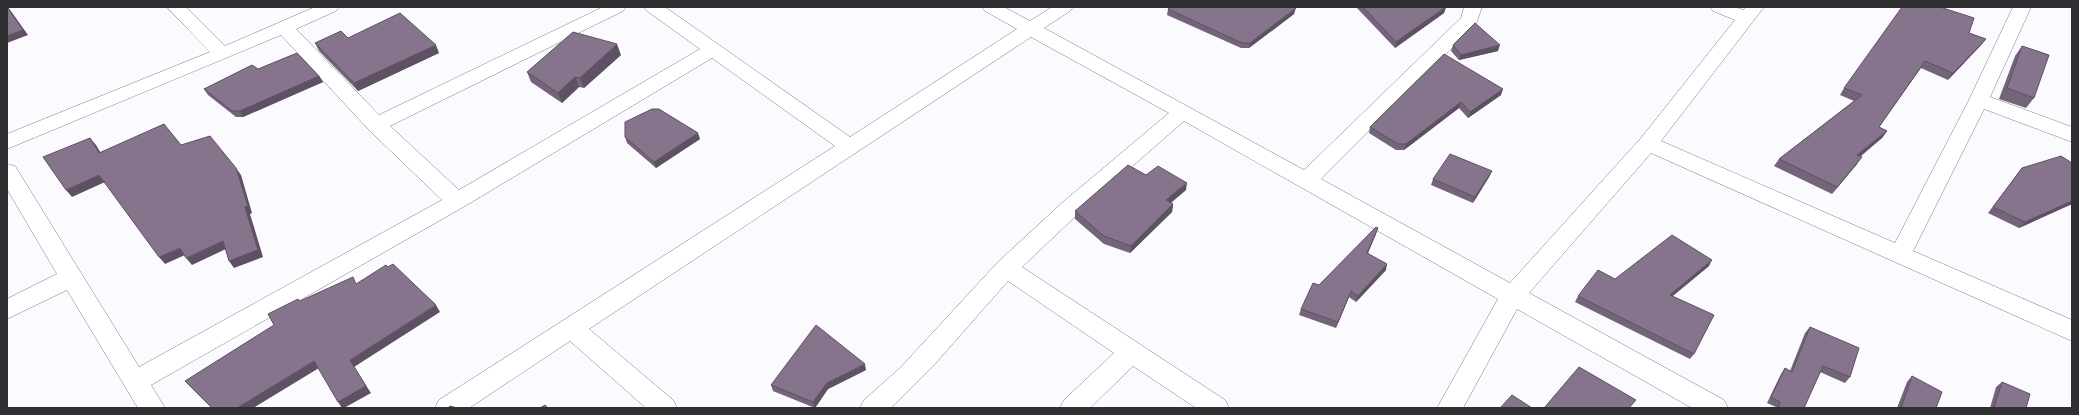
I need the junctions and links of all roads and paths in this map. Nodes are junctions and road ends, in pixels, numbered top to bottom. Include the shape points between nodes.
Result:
1 (176, 7) edge
2 (330, 7) edge
3 (617, 7) edge
4 (653, 7) edge
5 (991, 7) edge
6 (1064, 7) edge
7 (1473, 7) edge
8 (1719, 7) edge
9 (2022, 7) edge
10 (1751, 12) edge
11 (284, 27) junction
12 (1031, 30) junction
13 (712, 50) junction
14 (222, 54) junction
15 (1979, 100) junction
16 (1183, 112) junction
17 (376, 125) junction
18 (2072, 135) edge
19 (7, 142) edge
20 (1648, 143) junction
21 (849, 146) junction
22 (7, 170) edge
23 (1306, 181) junction
24 (457, 201) junction
25 (1900, 253) junction
26 (1006, 268) junction
27 (71, 277) junction
28 (1512, 296) junction
29 (7, 310) edge
30 (571, 328) junction
31 (2072, 331) edge
32 (1131, 352) junction
33 (134, 382) junction
34 (152, 408) edge
35 (448, 408) edge
36 (664, 408) edge
37 (873, 408) edge
38 (1072, 408) edge
39 (1216, 408) edge
40 (1450, 408) edge
41 (1715, 408) edge

1 - 14 street
2 - 11 street
3 - 17 street
4 - 13 street
5 - 12 street
6 - 12 street
7 - 23 street via 1470,20
8 - 10 street
9 - 15 street
10 - 20 street
11 - 14 street
11 - 17 street
12 - 16 street
12 - 21 street
13 - 21 street
13 - 24 street
14 - 19 street
15 - 18 street
15 - 25 street
16 - 23 street
16 - 26 street via 1099,183
17 - 24 street
20 - 25 street
20 - 28 street
21 - 30 street
22 - 27 street
23 - 28 street
24 - 33 street
25 - 31 street
26 - 32 street
26 - 37 street via 930,355
27 - 29 street
27 - 33 street
28 - 40 street
28 - 41 street
30 - 35 street
30 - 36 street
32 - 38 street
32 - 39 street
33 - 34 street

